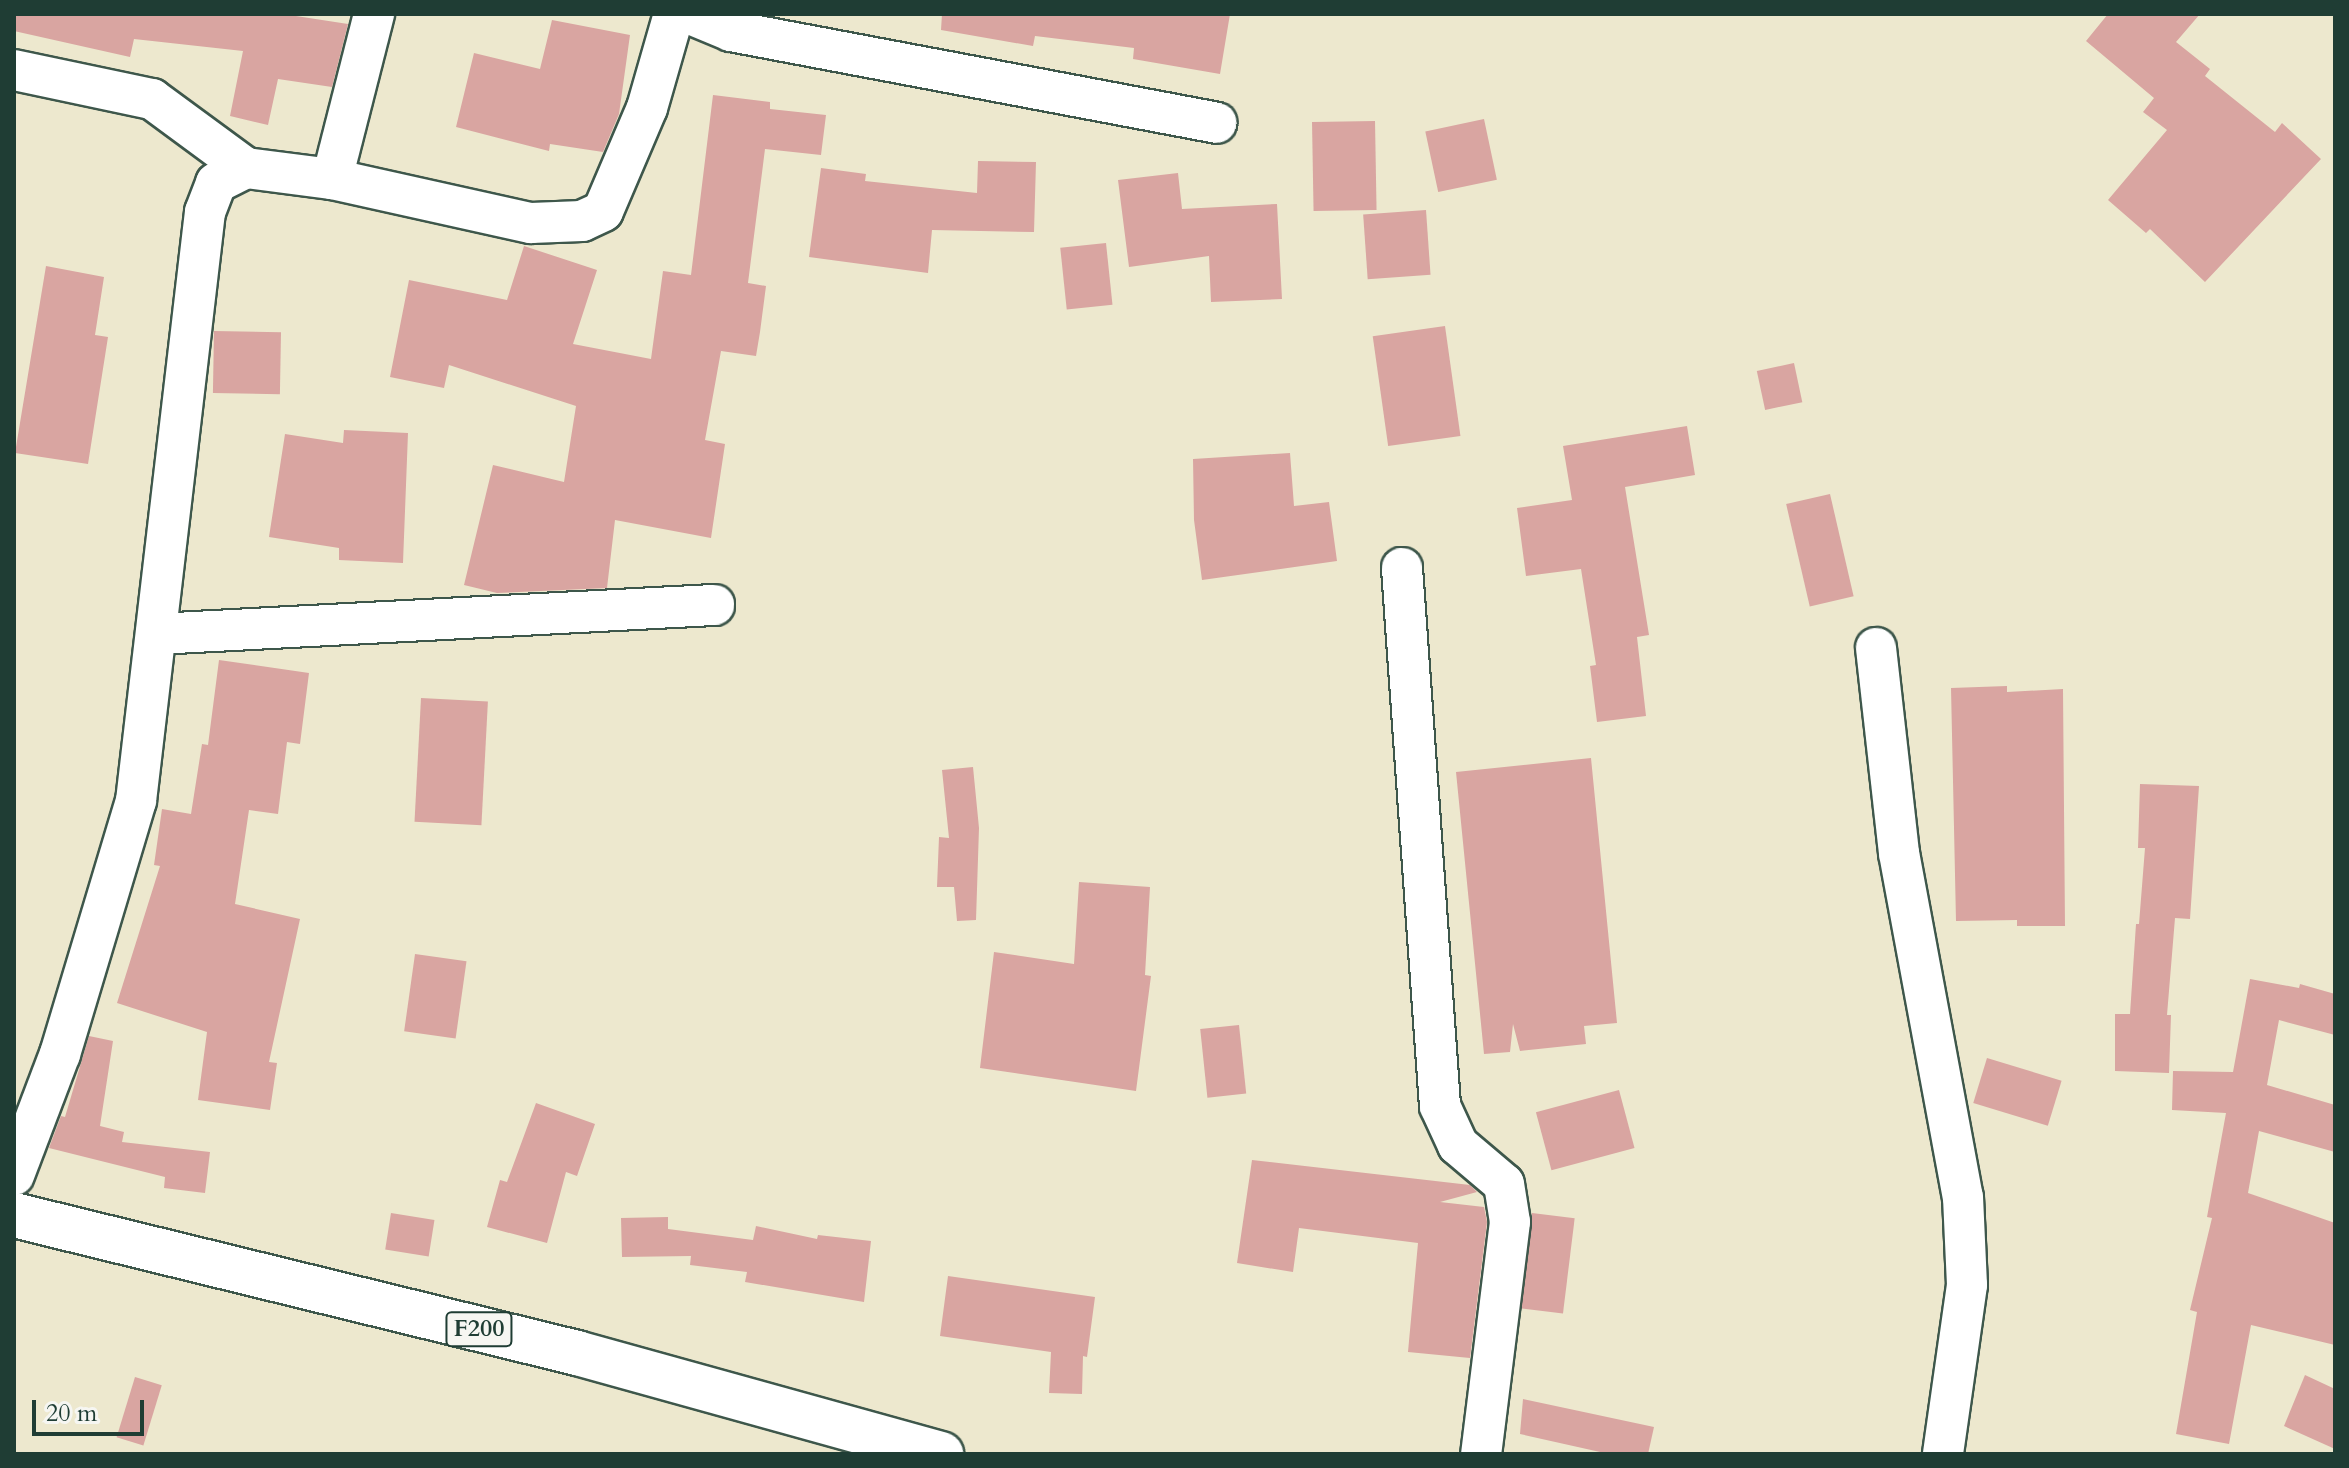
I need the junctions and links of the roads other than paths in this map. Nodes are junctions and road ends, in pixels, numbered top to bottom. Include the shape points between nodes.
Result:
1 (374, 14) edge
2 (674, 14) edge
3 (690, 14) edge
4 (14, 70) edge
5 (1216, 123) dead end
6 (246, 168) junction
7 (332, 179) junction
8 (1402, 568) dead end
9 (714, 605) dead end
10 (156, 634) junction
11 (1876, 648) dead end
12 (14, 1175) edge
13 (14, 1215) edge
14 (941, 1454) edge
15 (1481, 1454) edge
16 (1943, 1454) edge

1 - 7 street
2 - 7 street via 647,108 603,211 582,221 531,223
3 - 5 street via 731,31
4 - 6 street via 152,99
6 - 7 street
6 - 10 street via 216,183 205,212
8 - 15 street via 1440,1106 1458,1145 1504,1184 1510,1222
9 - 10 street
10 - 12 street via 136,801 60,1054
11 - 16 street via 1899,853 1963,1197 1967,1285
13 - 14 main road, F200 via 577,1353

